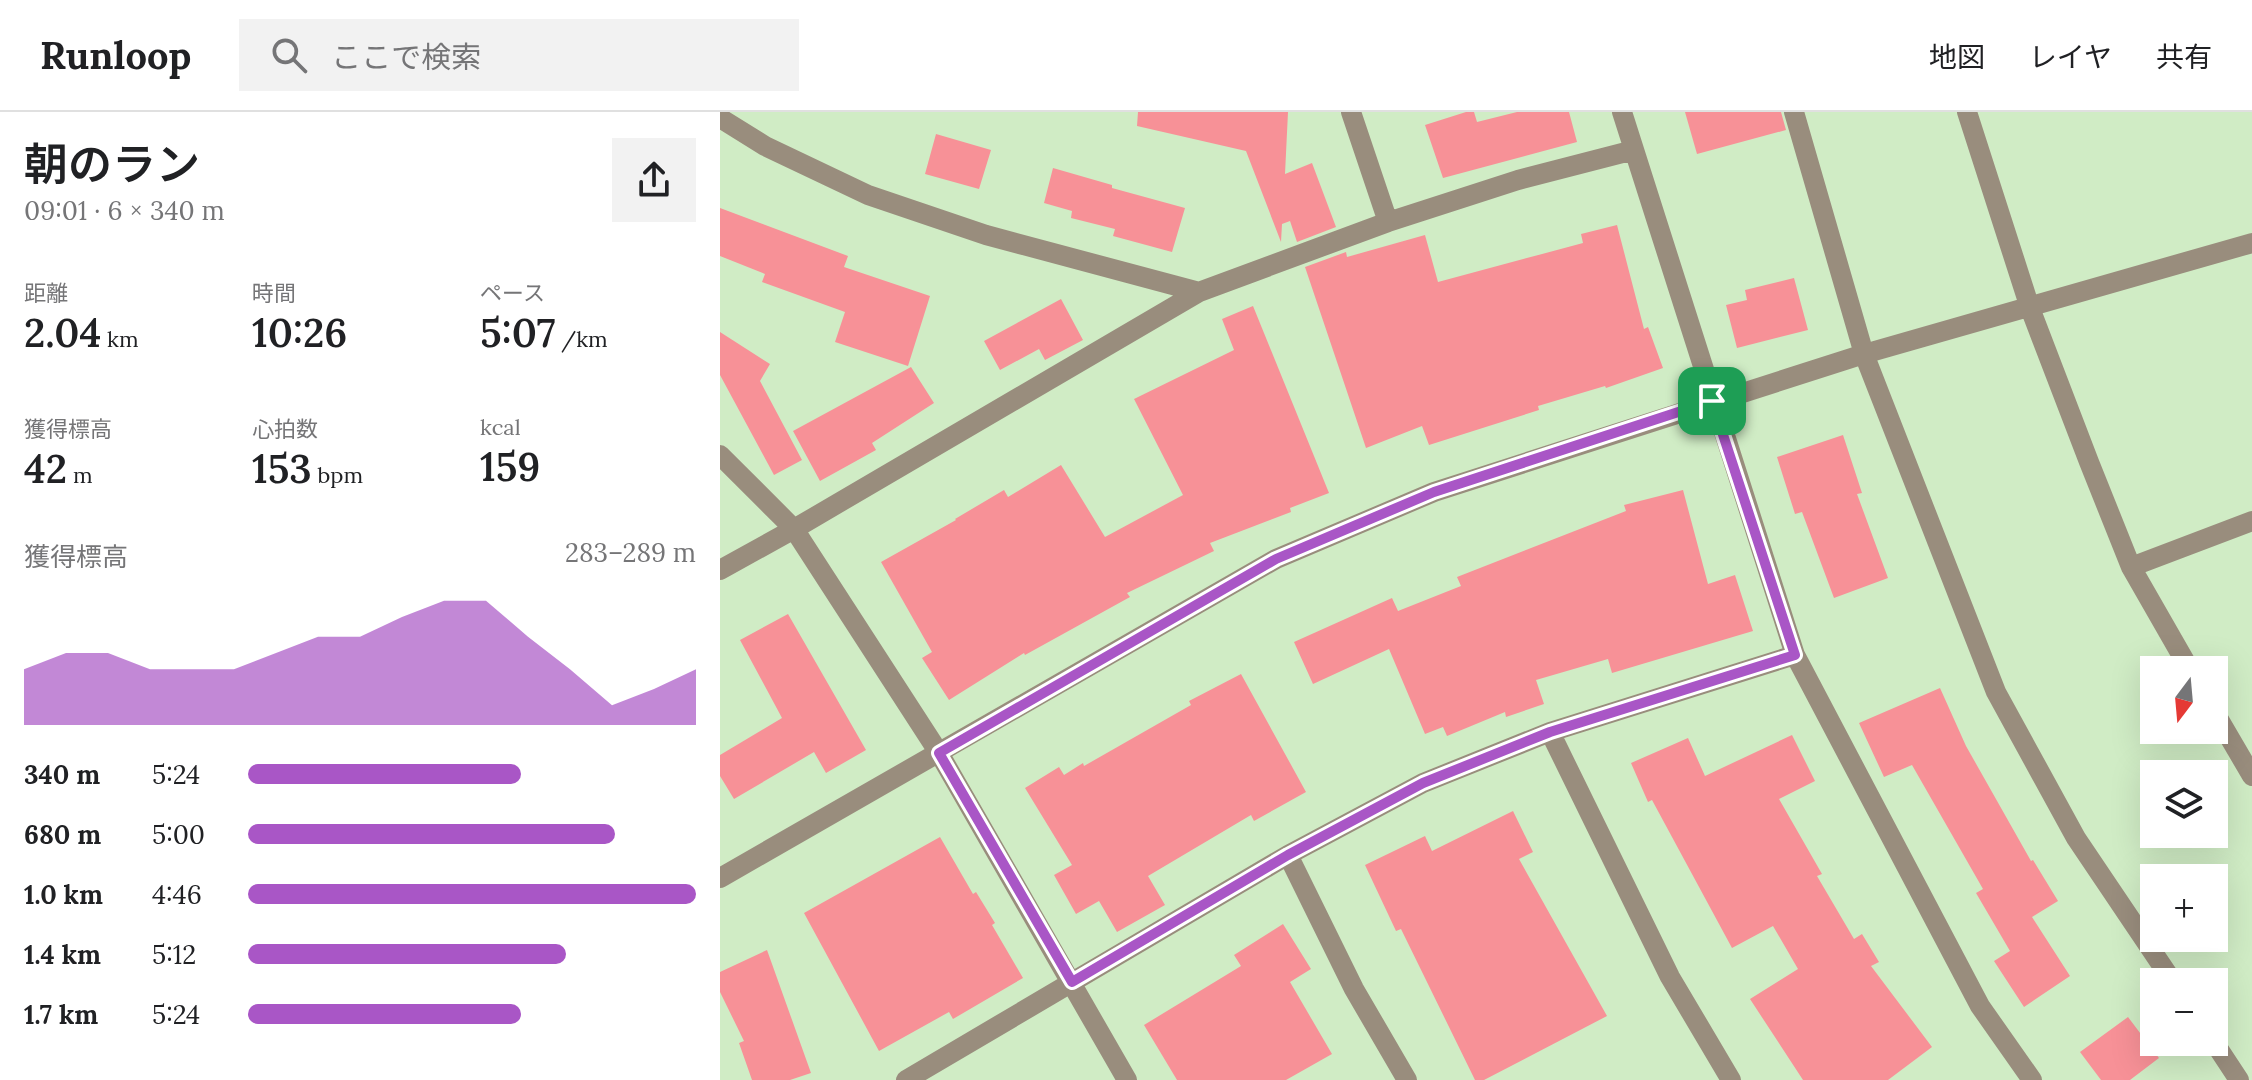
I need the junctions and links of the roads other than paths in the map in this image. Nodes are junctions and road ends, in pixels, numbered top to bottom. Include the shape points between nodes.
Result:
1 (1351, 112) edge
2 (1622, 112) edge
3 (1794, 112) edge
4 (1967, 112) edge
5 (720, 118) edge
6 (1634, 150) junction
7 (1388, 222) junction
8 (2252, 243) edge
9 (1199, 292) junction
10 (2030, 308) junction
11 (1864, 354) junction
12 (1712, 401) junction
13 (720, 455) edge
14 (2252, 521) edge
15 (794, 529) junction
16 (2131, 567) junction
17 (720, 570) edge
18 (1795, 655) junction
19 (2182, 656) edge
20 (1550, 732) junction
21 (2228, 735) edge
22 (939, 753) junction
23 (2252, 776) edge
24 (1288, 855) junction
25 (720, 878) edge
26 (2164, 968) edge
27 (1072, 982) junction
28 (2223, 1056) edge
29 (906, 1080) edge
30 (1127, 1080) edge
31 (1407, 1080) edge
32 (1731, 1080) edge
33 (2032, 1080) edge
34 (2239, 1080) edge

1 - 7 street
2 - 6 street
3 - 11 street
4 - 10 street
5 - 9 street via 765,146 868,195 986,235
6 - 7 street
6 - 12 street
7 - 9 street
8 - 10 street
9 - 15 street
10 - 11 street
10 - 16 street
11 - 12 street
11 - 26 street via 1996,692 2076,838
12 - 18 street
12 - 22 street via 1434,492 1276,559
13 - 15 street
14 - 16 street
15 - 17 street
15 - 22 street
16 - 19 street
18 - 20 street
18 - 33 street via 1980,1006
20 - 24 street via 1423,783
20 - 32 street via 1670,977
21 - 23 street
22 - 25 street
22 - 27 street
24 - 27 street
24 - 31 street via 1354,989
27 - 29 street
27 - 30 street
28 - 34 street

